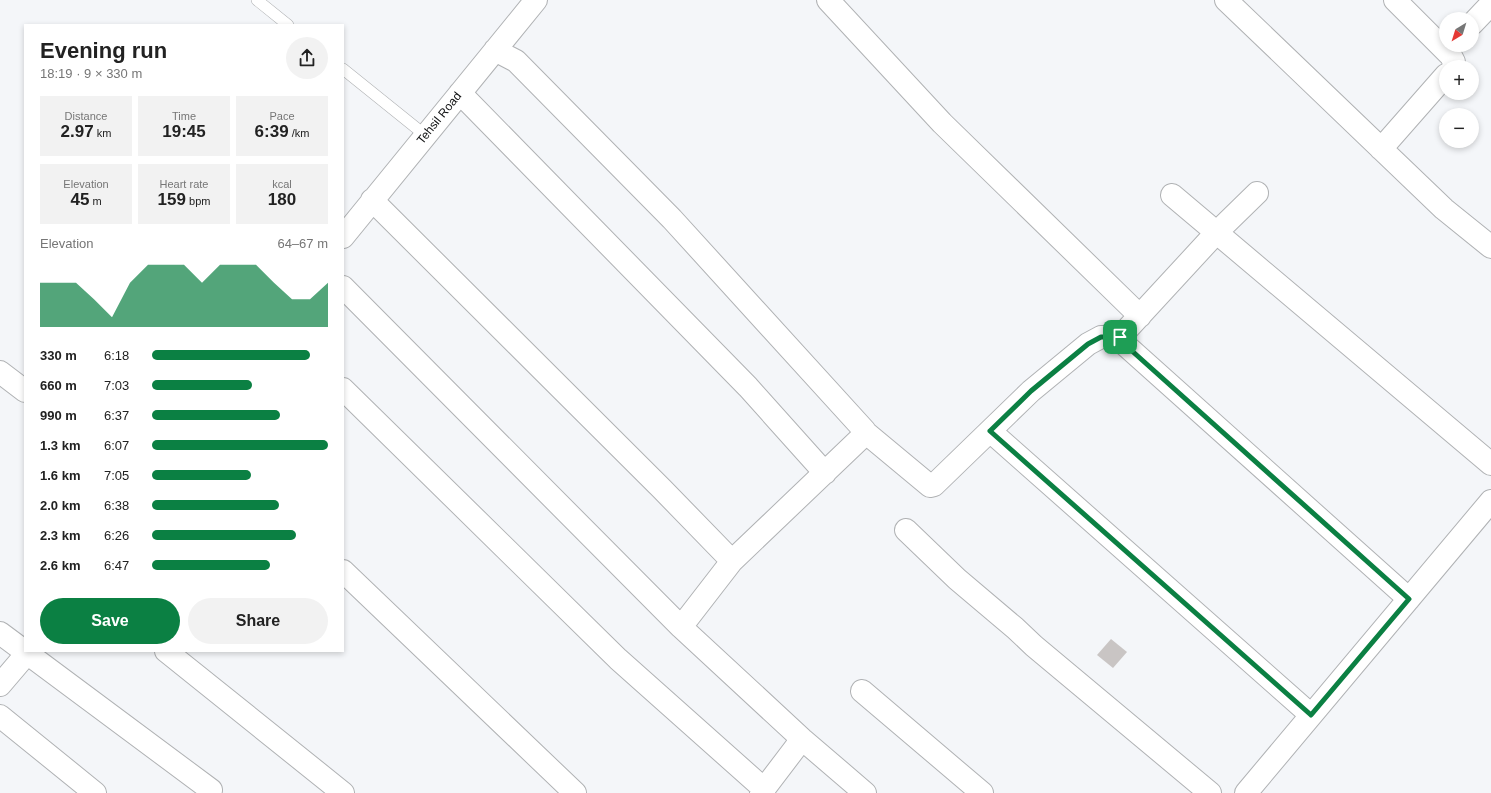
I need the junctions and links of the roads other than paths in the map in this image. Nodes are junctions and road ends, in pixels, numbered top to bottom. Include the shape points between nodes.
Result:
1 (257, 0) edge
2 (536, 0) edge
3 (828, 0) edge
4 (1226, 0) edge
5 (1394, 0) edge
6 (1491, 4) edge
7 (1479, 17) edge
8 (287, 24) edge
9 (495, 50) junction
10 (1451, 60) edge
11 (344, 70) edge
12 (1439, 77) edge
13 (460, 93) junction
14 (425, 135) junction
15 (1381, 149) junction
16 (1257, 193) dead end
17 (1172, 195) dead end
18 (372, 200) junction
19 (1216, 233) junction
20 (344, 236) edge
21 (1491, 247) edge
22 (344, 288) edge
23 (1140, 316) junction
24 (1120, 337) junction
25 (344, 390) edge
26 (990, 431) junction
27 (865, 432) junction
28 (1491, 464) edge
29 (824, 473) junction
30 (1491, 501) edge
31 (906, 530) dead end
32 (732, 561) junction
33 (344, 572) edge
34 (1409, 599) junction
35 (681, 627) junction
36 (0, 633) edge
37 (24, 649) edge
38 (28, 652) edge
39 (167, 652) edge
40 (0, 685) edge
41 (862, 691) dead end
42 (1311, 715) junction
43 (0, 716) edge
44 (802, 739) junction
45 (211, 790) dead end
46 (763, 791) edge
47 (94, 793) edge
48 (343, 793) edge
49 (575, 793) edge
50 (865, 793) edge
51 (982, 793) edge
52 (1210, 793) edge
53 (1246, 793) edge

1 - 8 lane
2 - 9 street, Tehsil Road
3 - 23 street via 942,123
4 - 15 street
5 - 10 street
6 - 7 street
9 - 13 street, Tehsil Road
9 - 27 street via 516,61 672,218
11 - 14 lane
12 - 15 street
13 - 14 street, Tehsil Road
13 - 29 street via 748,388
14 - 18 street, Tehsil Road
15 - 21 street via 1444,210
16 - 19 street
17 - 19 street
18 - 20 street, Tehsil Road
18 - 32 street
19 - 23 street
19 - 28 street
22 - 35 street
23 - 24 street
24 - 26 street via 1101,337 1088,344 1031,391
24 - 34 street via 1122,342
25 - 46 street via 618,659
26 - 27 street via 938,482 930,486
26 - 42 street
27 - 29 street
29 - 32 street
30 - 34 street
31 - 52 street via 1034,646
32 - 35 street
33 - 49 street
34 - 42 street
35 - 44 street
36 - 37 street
38 - 40 street
38 - 45 street
39 - 48 street
41 - 51 street
42 - 53 street
43 - 47 street
44 - 46 street
44 - 50 street

